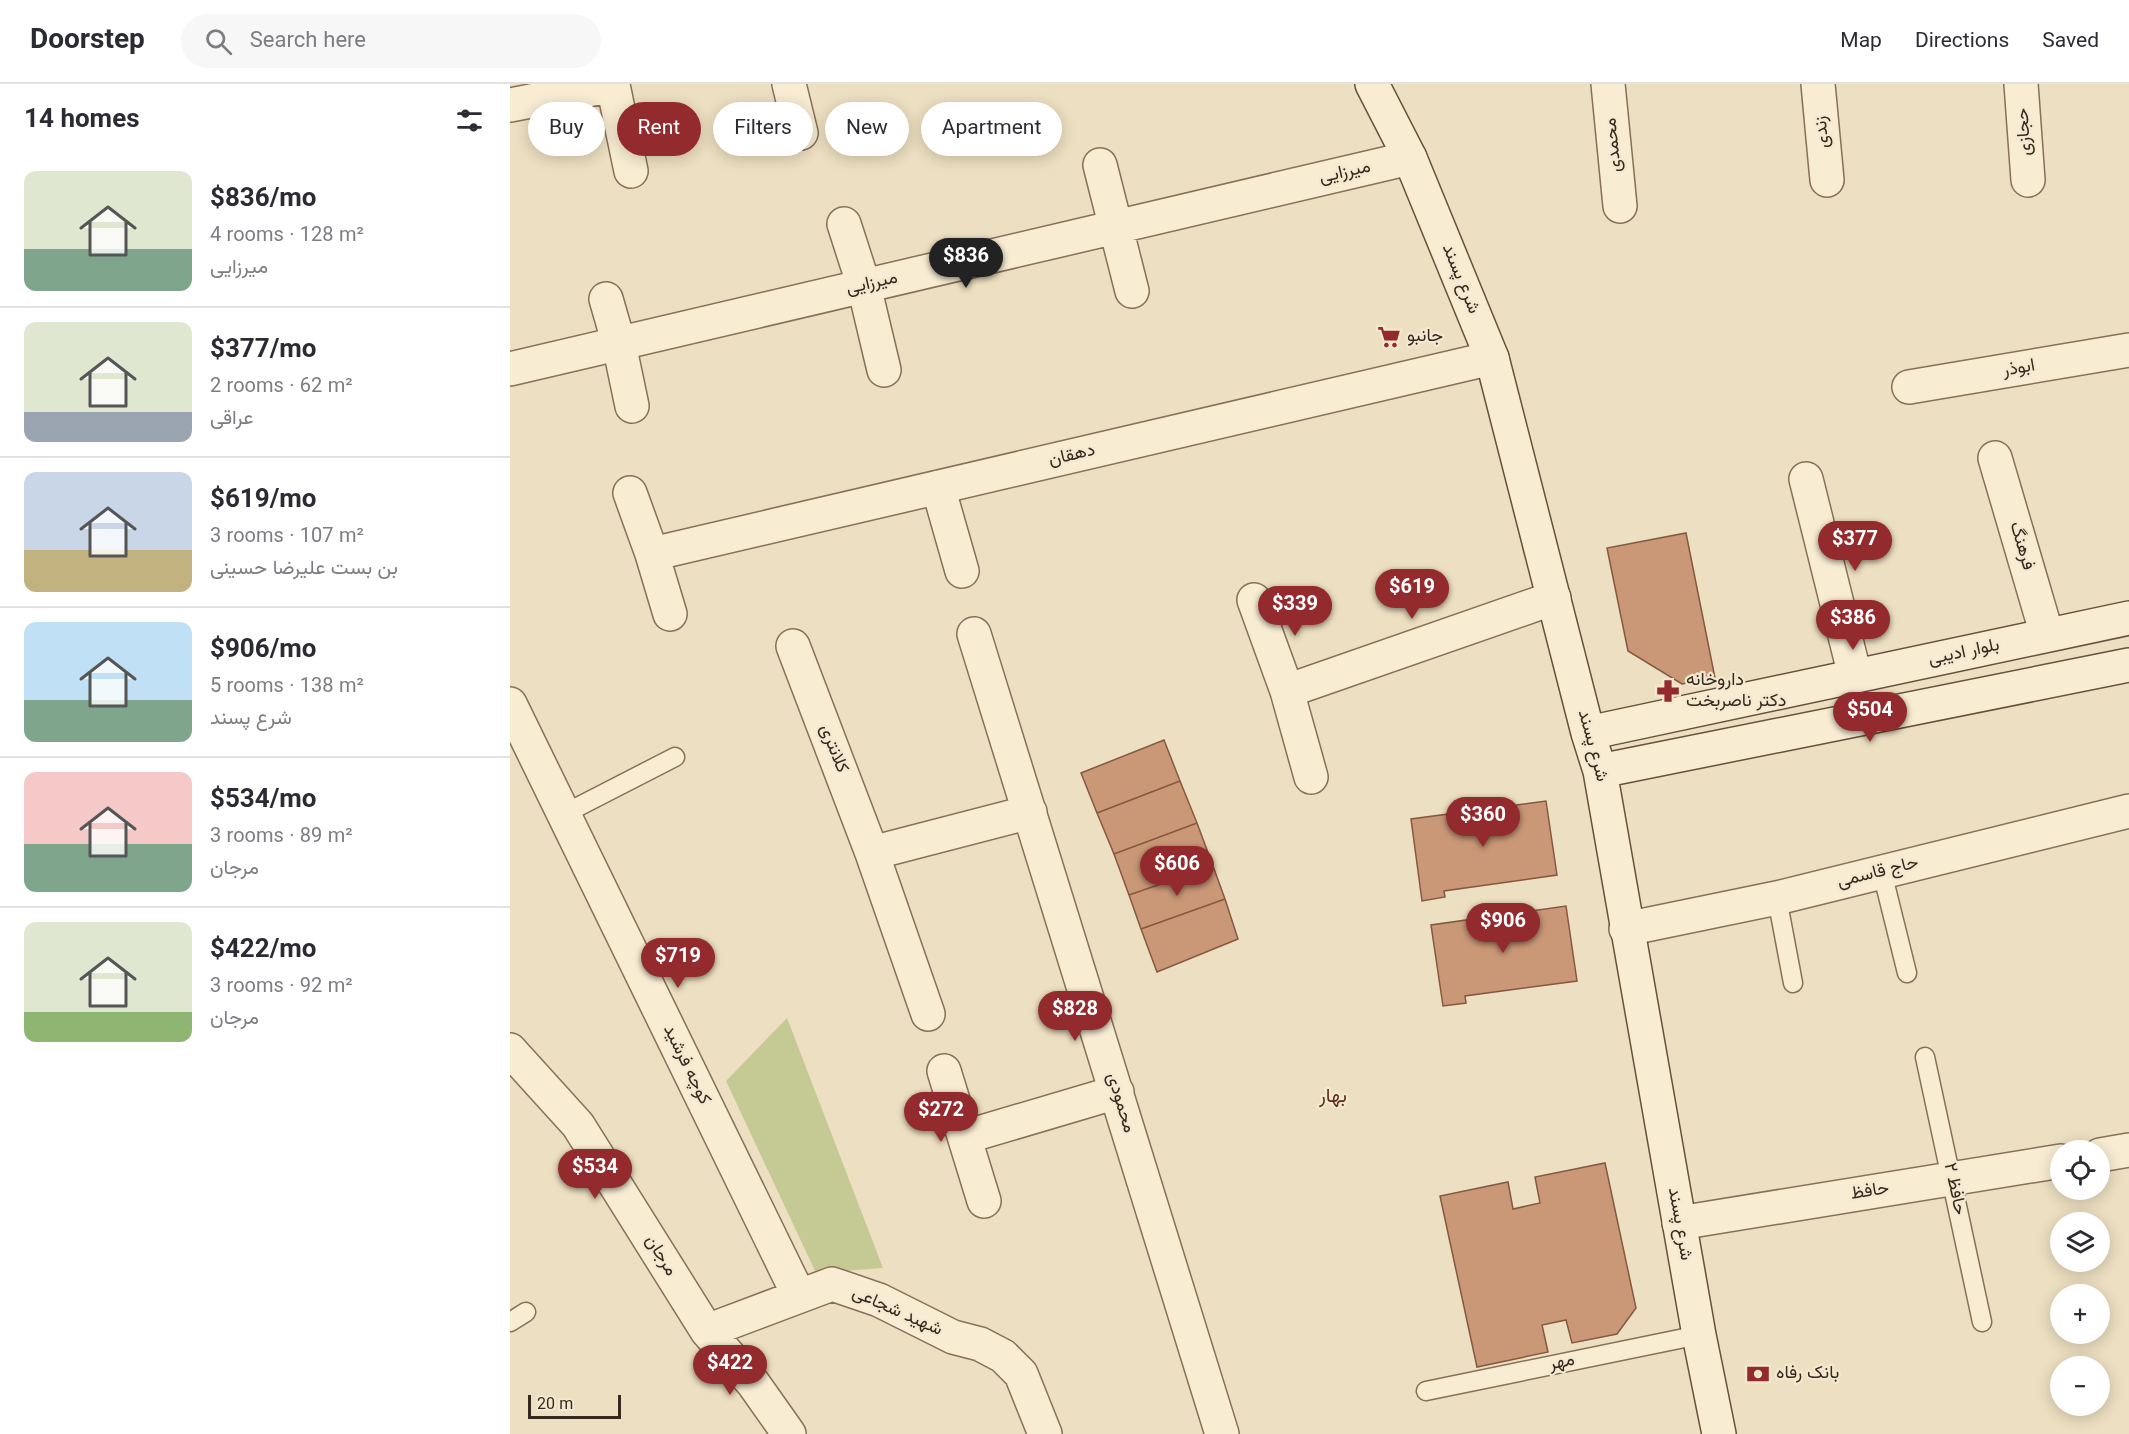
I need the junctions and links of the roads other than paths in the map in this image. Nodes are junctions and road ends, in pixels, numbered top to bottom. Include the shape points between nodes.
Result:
1 (789, 84) edge
2 (1372, 84) edge
3 (1608, 84) edge
4 (1818, 84) edge
5 (2021, 84) edge
6 (613, 85) edge
7 (794, 102) edge
8 (510, 105) edge
9 (1410, 158) junction
10 (1100, 165) dead end
11 (632, 171) dead end
12 (1827, 180) dead end
13 (2028, 180) dead end
14 (1620, 206) dead end
15 (844, 224) dead end
16 (1116, 227) junction
17 (864, 286) junction
18 (1132, 291) dead end
19 (606, 298) dead end
20 (619, 344) junction
21 (2129, 350) edge
22 (1492, 358) junction
23 (510, 369) edge
24 (884, 370) dead end
25 (1909, 387) dead end
26 (632, 406) dead end
27 (1995, 458) dead end
28 (1806, 479) dead end
29 (938, 487) junction
30 (630, 492) dead end
31 (652, 554) junction
32 (962, 571) dead end
33 (1554, 598) junction
34 (1254, 600) dead end
35 (670, 614) dead end
36 (2129, 618) edge
37 (974, 634) dead end
38 (2047, 635) junction
39 (793, 646) dead end
40 (2129, 665) edge
41 (1855, 676) junction
42 (1287, 691) junction
43 (510, 704) edge
44 (1588, 733) junction
45 (675, 757) dead end
46 (1600, 771) junction
47 (1311, 777) dead end
48 (2129, 810) edge
49 (1030, 812) junction
50 (564, 814) junction
51 (872, 853) junction
52 (1882, 873) junction
53 (1778, 898) junction
54 (1626, 929) junction
55 (1907, 973) dead end
56 (1793, 982) dead end
57 (928, 1014) dead end
58 (510, 1050) edge
59 (1925, 1057) dead end
60 (944, 1071) dead end
61 (1117, 1092) junction
62 (966, 1137) junction
63 (2129, 1150) edge
64 (2110, 1153) edge
65 (2050, 1163) edge
66 (1952, 1178) junction
67 (984, 1201) dead end
68 (1679, 1223) junction
69 (799, 1296) junction
70 (526, 1312) dead end
71 (510, 1322) edge
72 (1982, 1322) dead end
73 (707, 1331) junction
74 (1699, 1335) junction
75 (1426, 1391) dead end
76 (789, 1434) edge
77 (1045, 1434) edge
78 (1222, 1434) edge
79 (1719, 1434) edge

1 - 7 street
2 - 9 street, شرع پسند
3 - 14 street, محمدی
4 - 12 street, زندی
5 - 13 street, حجازی
6 - 8 street
6 - 11 street
9 - 16 street, میرزایی
9 - 22 street, شرع پسند
10 - 16 street
15 - 17 street
16 - 17 street, میرزایی
16 - 18 street
17 - 20 street, میرزایی
17 - 24 street
19 - 20 street
20 - 23 street, میرزایی
20 - 26 street
21 - 25 street, ابوذر
22 - 29 street, دهقان
22 - 33 street, شرع پسند
27 - 38 street, فرهنگ
28 - 41 street
29 - 31 street, دهقان
29 - 32 street
30 - 31 street
31 - 35 street
33 - 42 street
33 - 44 street, شرع پسند
34 - 42 street
36 - 38 street, بلوار ادیبی
37 - 49 street, محمودی
38 - 41 street, بلوار ادیبی
39 - 51 street, کلانتری
40 - 46 street
41 - 44 street, بلوار ادیبی
42 - 47 street
43 - 50 street, كوچه فرشيد
44 - 46 street, شرع پسند
45 - 50 lane
46 - 54 street, شرع پسند
48 - 52 street, حاج قاسمی
49 - 51 street
49 - 61 street, محمودی
50 - 69 street, كوچه فرشيد
51 - 57 street, کلانتری
52 - 53 street, حاج قاسمی
52 - 55 lane
53 - 54 street, حاج قاسمی
53 - 56 lane
54 - 68 street, شرع پسند
58 - 73 street, مرجان via 578,1125
59 - 66 lane, ۲ حافظ
60 - 62 street
61 - 62 street
61 - 78 street, محمودی
62 - 67 street
63 - 64 street
65 - 66 street, حافظ
66 - 68 street, حافظ
66 - 72 lane, ۲ حافظ
68 - 74 street, شرع پسند
69 - 73 street, شهید شجاعی
69 - 77 street, شهید شجاعی via 832,1284 879,1300 952,1337 980,1344 1003,1356 1021,1374
70 - 71 lane
73 - 76 street, مرجان via 753,1383
74 - 75 lane, مهر
74 - 79 street, شرع پسند

